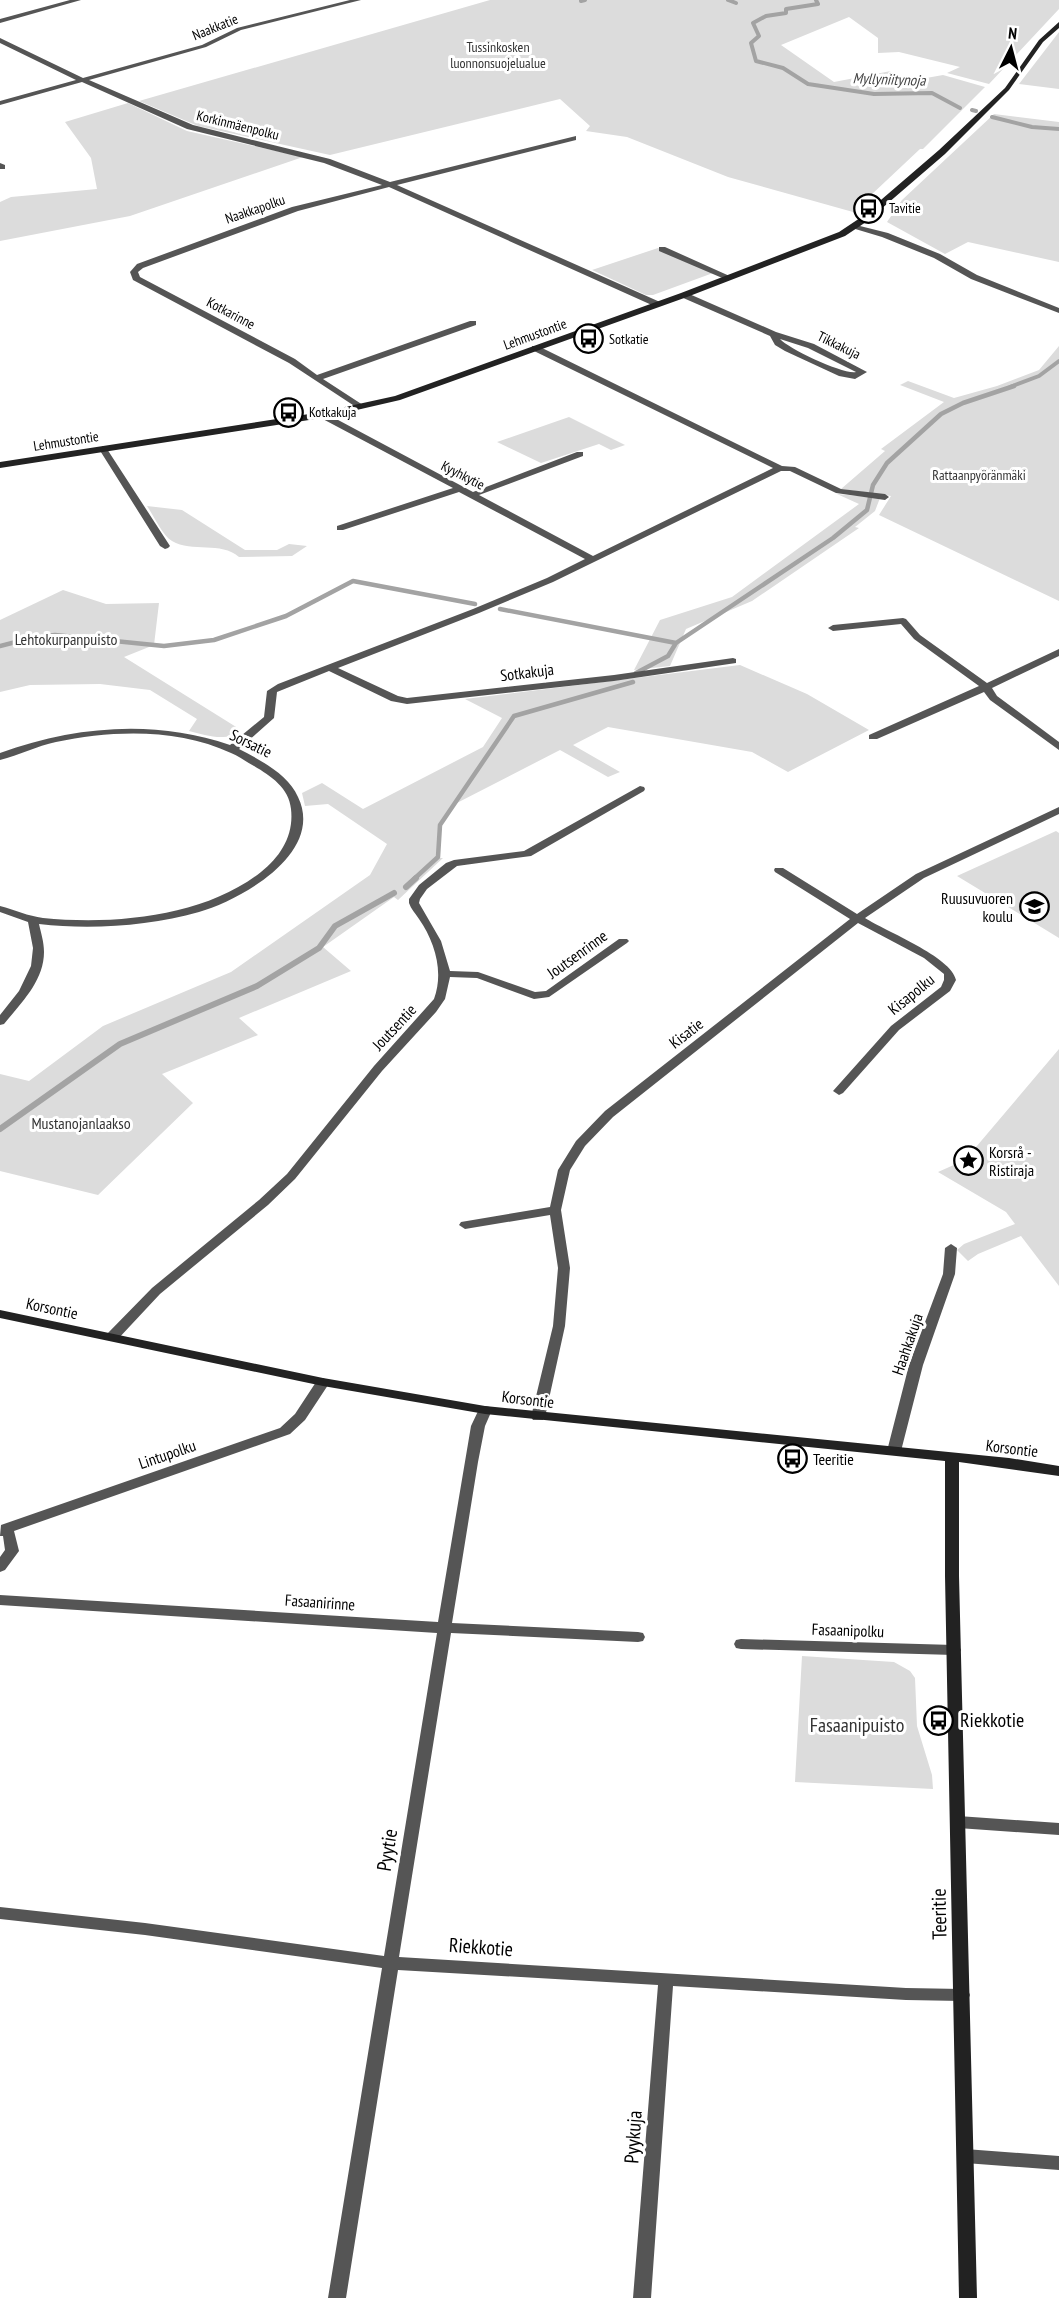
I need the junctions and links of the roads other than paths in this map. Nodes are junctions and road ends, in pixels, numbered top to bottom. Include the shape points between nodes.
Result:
1 (78, 0) edge
2 (358, 0) edge
3 (0, 21) edge
4 (1059, 24) edge
5 (0, 40) edge
6 (83, 80) junction
7 (0, 103) edge
8 (573, 138) dead end
9 (390, 185) junction
10 (855, 226) junction
11 (663, 249) dead end
12 (134, 272) joint
13 (730, 278) junction
14 (684, 295) junction
15 (657, 304) junction
16 (1059, 311) edge
17 (473, 323) dead end
18 (773, 334) junction
19 (535, 348) junction
20 (316, 378) junction
21 (362, 407) junction
22 (322, 415) junction
23 (103, 449) junction
24 (580, 453) dead end
25 (0, 465) edge
26 (780, 468) junction
27 (459, 489) junction
28 (472, 495) junction
29 (885, 496) dead end
30 (340, 528) dead end
31 (165, 546) dead end
32 (592, 559) junction
33 (832, 628) dead end
34 (1059, 652) edge
35 (733, 661) dead end
36 (331, 668) junction
37 (986, 687) junction
38 (873, 737) dead end
39 (1059, 747) edge
40 (232, 749) junction
41 (0, 757) edge
42 (640, 789) dead end
43 (1059, 810) edge
44 (779, 870) dead end
45 (0, 909) edge
46 (858, 918) junction
47 (33, 919) junction
48 (623, 941) dead end
49 (446, 974) junction
50 (0, 1022) edge
51 (839, 1091) dead end
52 (555, 1210) junction
53 (465, 1225) dead end
54 (951, 1248) dead end
55 (0, 1314) edge
56 (112, 1337) junction
57 (323, 1382) junction
58 (484, 1410) junction
59 (538, 1417) junction
60 (894, 1451) junction
61 (952, 1458) junction
62 (1059, 1471) edge
63 (3, 1529) edge
64 (0, 1567) edge
65 (0, 1600) edge
66 (445, 1628) junction
67 (638, 1637) dead end
68 (741, 1644) dead end
69 (954, 1650) junction
70 (958, 1822) junction
71 (1059, 1829) edge
72 (0, 1913) edge
73 (390, 1963) junction
74 (666, 1980) junction
75 (962, 1995) junction
76 (965, 2156) junction
77 (1059, 2163) edge
78 (337, 2298) edge
79 (642, 2298) edge
80 (968, 2298) edge

1 - 3 street
2 - 6 street, Naakkatie via 238,29 204,46
4 - 10 main road, Lehmustontie via 1041,41 1007,89 942,152
5 - 6 street, Korkinmäenpolku
6 - 7 street, Naakkatie
6 - 9 street, Korkinmäenpolku via 190,128 327,161
8 - 9 street, Naakkapolku
9 - 12 street, Naakkapolku via 295,209 140,266
9 - 15 street, Korkinmäenpolku
10 - 13 main road, Lehmustontie
10 - 16 street via 937,256 974,277
11 - 13 street
12 - 20 street, Kotkarinne via 136,278 292,361
13 - 14 main road, Lehmustontie
14 - 15 main road, Lehmustontie
14 - 18 street, Tikkakuja
15 - 19 main road, Lehmustontie
17 - 20 street
18 - 18 street, Tikkakuja via 788,349 842,374 855,376 863,372 811,346
19 - 21 main road, Lehmustontie
19 - 26 street
20 - 21 street
21 - 22 main road, Lehmustontie
22 - 23 main road, Lehmustontie
22 - 27 street, Kyyhkytie
23 - 25 main road, Lehmustontie
23 - 31 street
24 - 28 street
26 - 29 street via 792,469 839,491
26 - 32 street
27 - 28 street, Kyyhkytie
27 - 30 street
28 - 32 street, Kyyhkytie
32 - 36 street via 476,611
33 - 37 street via 903,621 917,637
34 - 37 street
35 - 36 street, Sotkakuja via 407,701
36 - 40 street via 297,678 272,691 269,718
37 - 38 street
37 - 39 street via 993,698
40 - 41 street, Sorsatie via 193,738 117,731 70,736
40 - 47 street, Sorsatie via 275,774 294,796 297,812 290,847 287,855 267,873 210,906 168,917 141,921
42 - 49 street via 526,854 447,865 419,890 414,904 443,960
43 - 46 street, Kisatie via 920,876
44 - 46 street
45 - 47 street, Sorsatie
46 - 51 street, Kisapolku via 928,956 949,973 950,980 946,989 895,1028
46 - 52 street, Kisatie via 609,1114 580,1144 564,1170
47 - 50 street via 39,956 35,972
48 - 49 street, Joutsenrinne via 549,994 534,996 478,975
49 - 56 street, Joutsentie via 444,990 434,1008 396,1047 300,1167 154,1293
52 - 53 street
52 - 59 street, Kisatie via 564,1268 561,1309
54 - 60 street, Haahkakuja via 949,1274 916,1365
55 - 56 main road, Korsontie
56 - 57 main road, Korsontie
57 - 58 main road, Korsontie
57 - 63 street, Lintupolku via 300,1417 285,1431
58 - 59 main road, Korsontie
58 - 66 street, Pyytie via 473,1453
59 - 60 main road, Korsontie
60 - 61 main road, Korsontie
61 - 62 main road, Korsontie
61 - 69 main road, Teeritie
63 - 64 street via 10,1536 12,1551
65 - 66 street, Fasaanirinne
66 - 67 street, Fasaanirinne
66 - 73 street, Pyytie
68 - 69 street, Fasaanipolku
69 - 70 main road, Teeritie
70 - 71 street
70 - 75 main road, Teeritie
72 - 73 street, Riekkotie
73 - 74 street, Riekkotie
73 - 78 street, Pyytie
74 - 75 street, Riekkotie
74 - 79 street, Pyykuja
75 - 76 main road, Teeritie
76 - 77 street
76 - 80 main road, Teeritie

